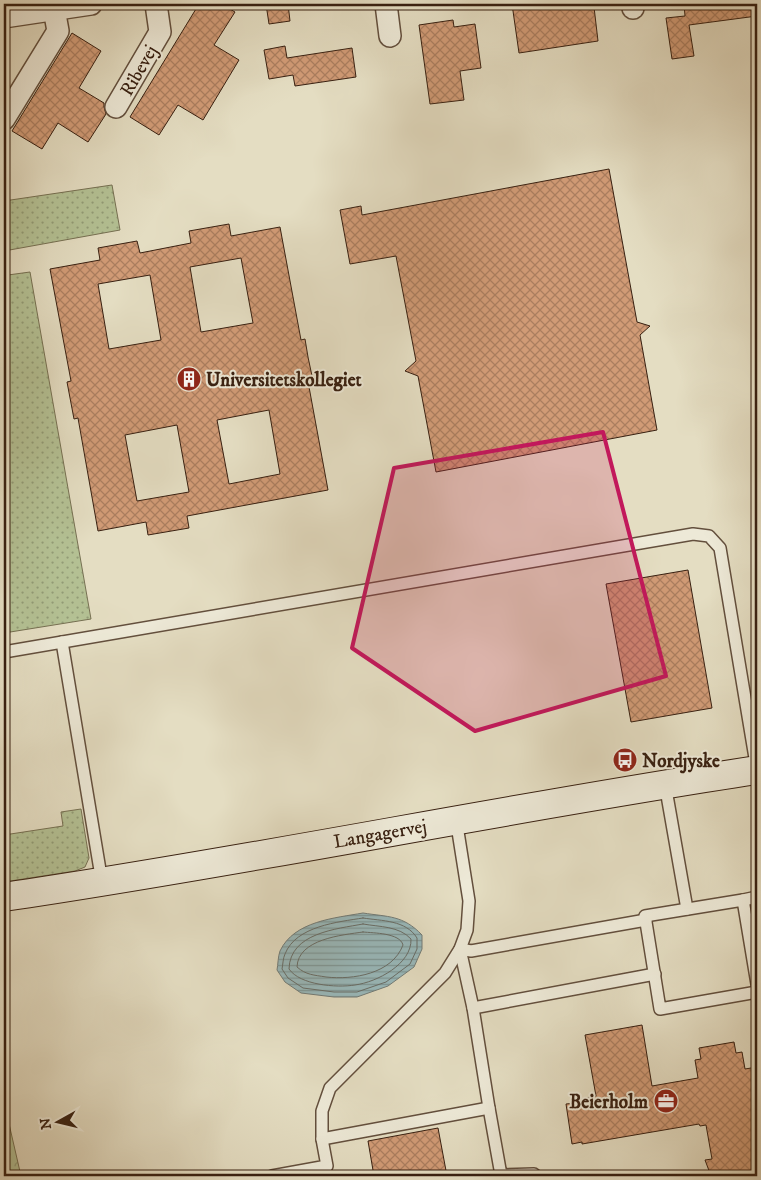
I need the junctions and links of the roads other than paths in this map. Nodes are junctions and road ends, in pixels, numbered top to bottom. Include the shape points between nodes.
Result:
1 (91, 4) edge
2 (156, 4) edge
3 (386, 4) edge
4 (54, 10) junction
5 (4, 17) edge
6 (390, 36) dead end
7 (116, 107) dead end
8 (4, 119) edge
9 (62, 642) junction
10 (4, 652) edge
11 (757, 770) edge
12 (665, 784) junction
13 (456, 819) junction
14 (102, 882) junction
15 (4, 897) edge
16 (757, 897) edge
17 (743, 900) junction
18 (687, 909) junction
19 (646, 920) junction
20 (460, 949) junction
21 (755, 955) edge
22 (655, 974) junction
23 (757, 984) edge
24 (757, 992) edge
25 (473, 1008) junction
26 (489, 1108) junction
27 (322, 1139) junction
28 (272, 1176) edge
29 (536, 1176) edge

1 - 4 street
2 - 7 street, Ribevej via 160,32
3 - 6 street
4 - 5 street
4 - 8 street via 58,31
9 - 10 lane
9 - 11 lane via 693,534 709,536 720,548
9 - 14 lane
11 - 12 street, Langagervej
12 - 13 street, Langagervej
12 - 18 lane
13 - 14 street, Langagervej
13 - 20 lane via 469,902 467,930
14 - 15 street, Langagervej
16 - 17 lane
17 - 18 lane
17 - 21 lane
18 - 19 lane via 645,916
19 - 20 lane via 471,951
19 - 22 lane
20 - 25 lane
20 - 27 lane via 445,973 330,1088 322,1111
21 - 23 lane
22 - 24 lane via 660,1009
22 - 25 lane
25 - 26 lane
26 - 27 lane
26 - 29 lane via 501,1175
27 - 28 lane via 327,1166

